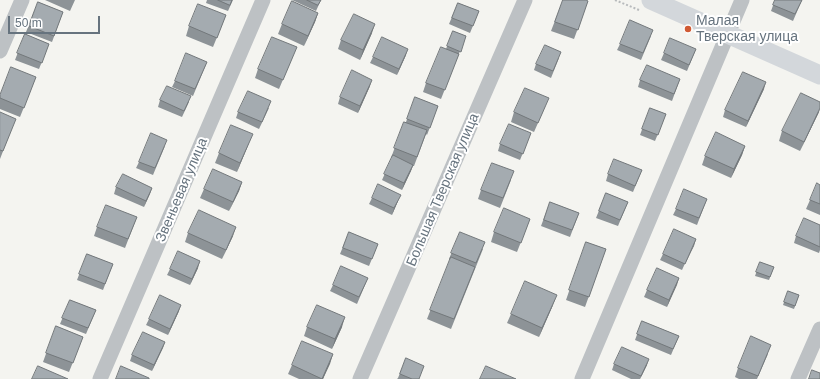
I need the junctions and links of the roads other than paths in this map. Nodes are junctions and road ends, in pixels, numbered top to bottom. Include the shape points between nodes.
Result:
1 (22, 0) edge
2 (263, 0) edge
3 (525, 0) edge
4 (651, 0) edge
5 (742, 0) edge
6 (727, 34) junction
7 (0, 51) edge
8 (820, 75) edge
9 (820, 330) edge
10 (100, 379) edge
11 (360, 379) edge
12 (582, 379) edge
13 (798, 379) edge

1 - 7 street
2 - 10 street, Звеньевая улица
3 - 11 street, Большая Тверская улица
4 - 6 main road
5 - 6 street
6 - 8 main road
6 - 12 street
9 - 13 street

